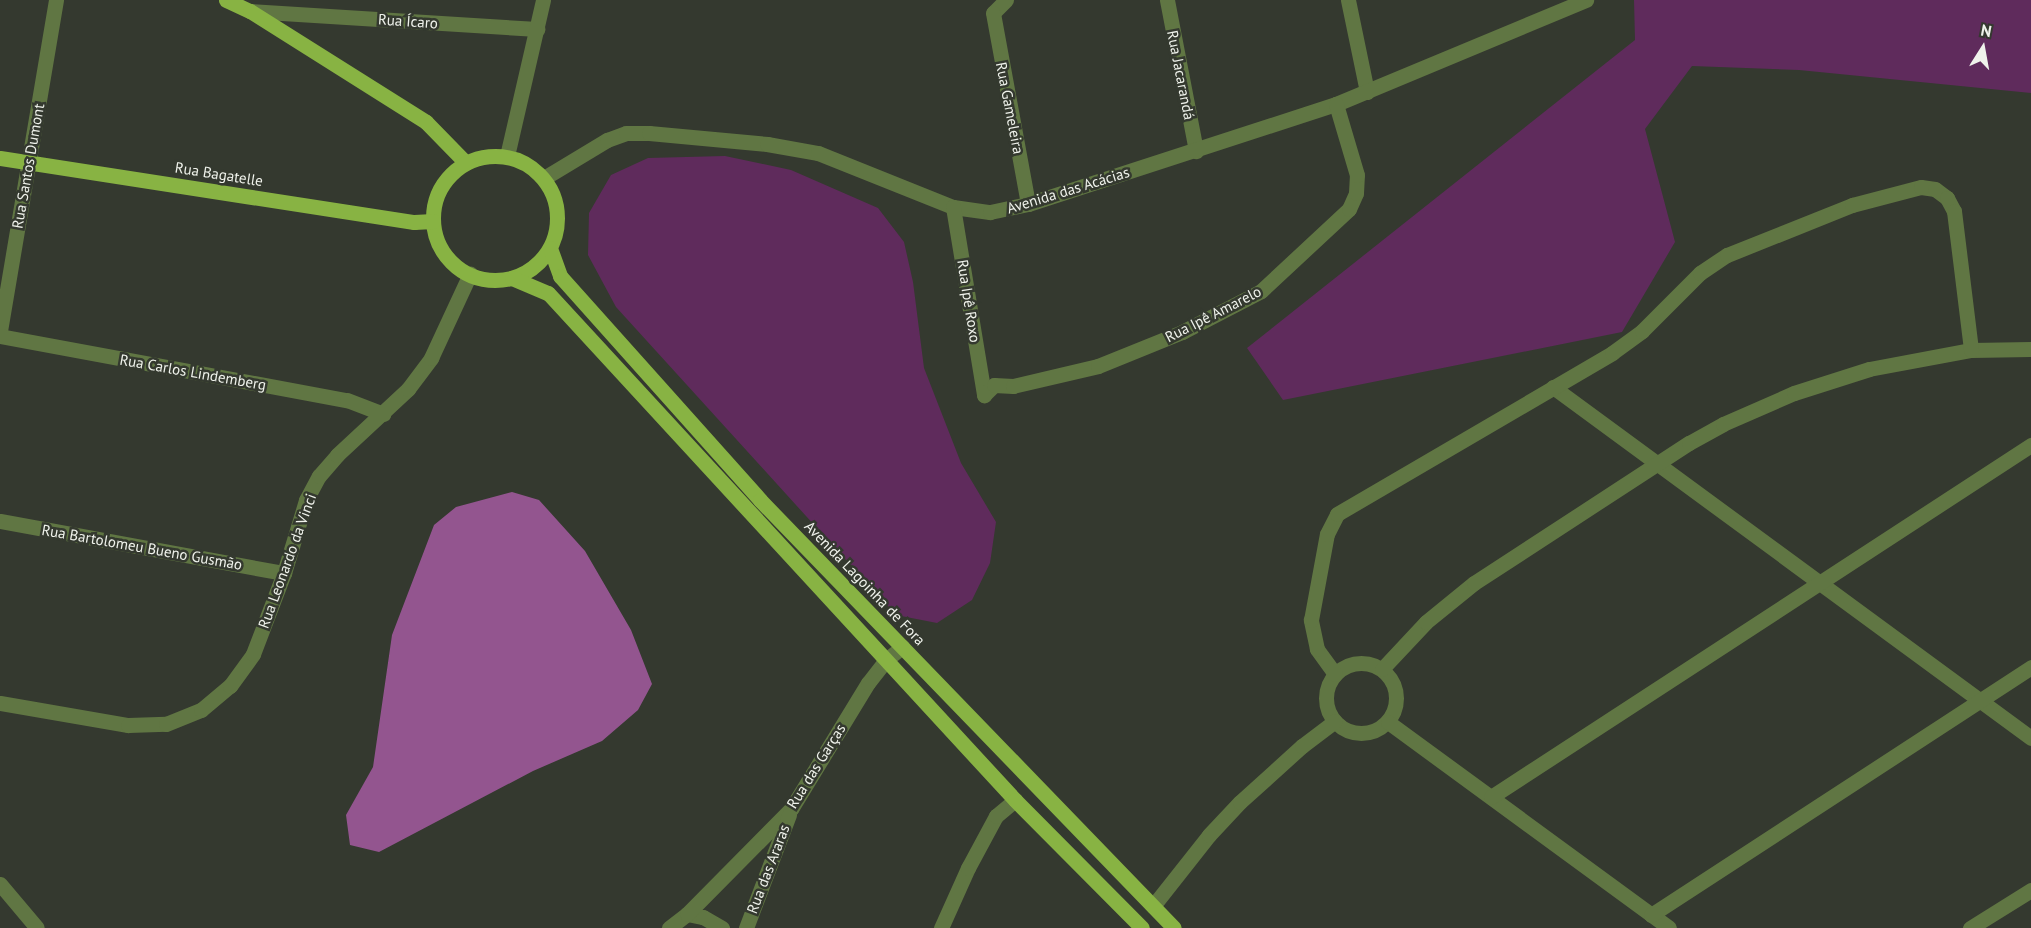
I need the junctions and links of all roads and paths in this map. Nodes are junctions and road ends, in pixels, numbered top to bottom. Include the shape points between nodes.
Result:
1 (56, 0) edge
2 (226, 0) edge
3 (543, 0) edge
4 (1006, 0) edge
5 (1167, 0) edge
6 (1348, 0) edge
7 (1586, 0) edge
8 (1559, 4) edge
9 (250, 11) junction
10 (537, 29) junction
11 (1367, 92) junction
12 (1336, 104) junction
13 (1196, 151) junction
14 (507, 156) junction
15 (0, 158) edge
16 (29, 163) junction
17 (466, 163) junction
18 (544, 178) junction
19 (1028, 204) junction
20 (953, 207) junction
21 (433, 221) junction
22 (550, 248) junction
23 (470, 274) junction
24 (512, 278) junction
25 (0, 332) edge
26 (0, 336) edge
27 (2031, 349) edge
28 (1971, 350) junction
29 (1553, 387) junction
30 (984, 395) joint
31 (383, 414) junction
32 (2031, 445) edge
33 (1656, 464) junction
34 (0, 521) edge
35 (284, 573) junction
36 (1819, 583) junction
37 (902, 647) junction
38 (886, 660) junction
39 (2031, 667) edge
40 (1382, 669) junction
41 (1335, 674) junction
42 (1979, 701) junction
43 (0, 703) edge
44 (1335, 721) junction
45 (1388, 722) junction
46 (2031, 738) edge
47 (1491, 797) junction
48 (1015, 800) junction
49 (791, 809) junction
50 (0, 884) edge
51 (2031, 890) edge
52 (1153, 906) junction
53 (687, 914) junction
54 (1651, 915) junction
55 (38, 928) edge
56 (669, 928) edge
57 (722, 928) edge
58 (746, 928) edge
59 (941, 928) edge
60 (1142, 928) edge
61 (1174, 928) edge
62 (1669, 928) edge
63 (1970, 928) edge

1 - 16 street, Rua Santos Dumont
2 - 9 main road
3 - 10 street
4 - 19 street, Rua Gameleira via 993,13
5 - 13 street, Rua Jacarandá
6 - 11 street
7 - 8 street, Avenida das Acácias
8 - 11 street, Avenida das Acácias
9 - 10 street, Rua Ícaro
9 - 17 main road via 426,122
10 - 14 street
11 - 12 street, Avenida das Acácias
12 - 13 street, Avenida das Acácias
12 - 30 street, Rua Ipê Amarelo via 1357,175 1356,193 1349,208 1261,291 1182,332 1098,366 1013,386 994,385
13 - 19 street, Avenida das Acácias
14 - 17 main road via 486,156
14 - 18 main road via 528,164
15 - 16 main road, Rua Bagatelle
16 - 21 main road, Rua Bagatelle via 414,222
16 - 25 street, Rua Santos Dumont
17 - 21 main road via 441,187
18 - 20 street, Avenida das Acácias via 607,140 626,133 649,133 818,153
18 - 22 main road via 554,194 558,212 557,231
19 - 20 street, Avenida das Acácias via 990,212
20 - 30 street, Rua Ipê Roxo
21 - 23 main road via 444,253
22 - 24 main road via 540,261
22 - 37 main road, Avenida Lagoinha de Fora via 560,276 760,500
23 - 24 main road
23 - 31 street, Rua Leonardo da Vinci via 431,358 408,390
24 - 38 main road via 548,293
26 - 31 street, Rua Carlos Lindemberg via 347,400
27 - 28 street
28 - 29 street via 1954,211 1941,192 1921,187 1852,205 1727,255 1700,273 1627,342
28 - 33 street via 1869,369 1794,393 1723,424
29 - 33 street
29 - 41 street via 1343,509 1332,520 1311,620 1317,649
31 - 35 street, Rua Leonardo da Vinci via 319,476 306,500
32 - 36 street
33 - 36 street
33 - 40 street via 1474,583 1426,622
34 - 35 street, Rua Bartolomeu Bueno Gusmão
35 - 43 street, Rua Leonardo da Vinci via 253,654 230,686 201,710 166,724 128,725
36 - 42 street
36 - 47 street
37 - 38 street, Rua das Garças
37 - 52 main road, Avenida Lagoinha de Fora
38 - 48 main road
38 - 49 street, Rua das Garças
39 - 42 street
40 - 41 street via 1357,663
40 - 45 street via 1393,682 1397,698
41 - 44 street via 1326,698
42 - 46 street
42 - 54 street
44 - 45 street via 1357,733 1374,731
44 - 52 street via 1240,802 1201,843
45 - 47 street
47 - 54 street
48 - 59 street via 996,816
48 - 60 main road
49 - 53 street, Rua das Garças
49 - 58 street, Rua das Araras
50 - 55 street
51 - 63 street
52 - 61 main road, Avenida Lagoinha de Fora
53 - 56 street, Rua das Garças
53 - 57 street via 704,916
54 - 62 street

